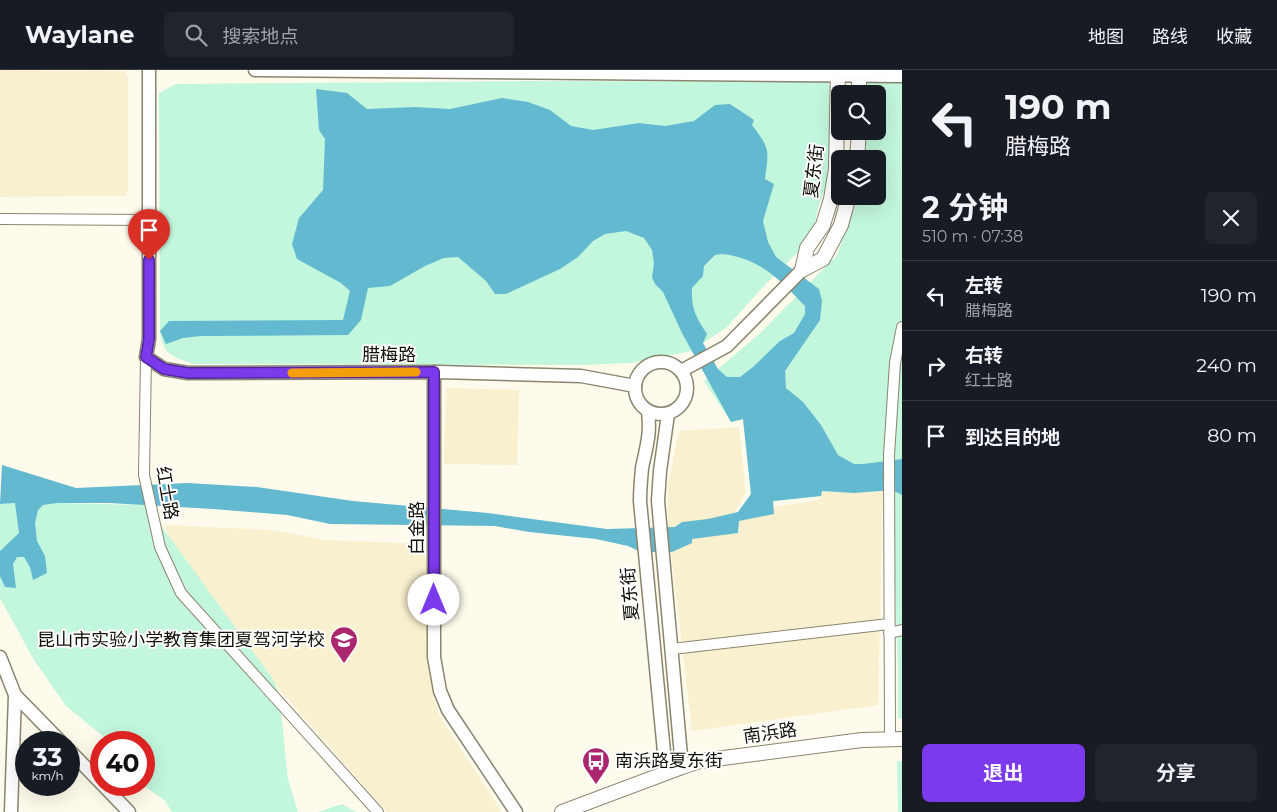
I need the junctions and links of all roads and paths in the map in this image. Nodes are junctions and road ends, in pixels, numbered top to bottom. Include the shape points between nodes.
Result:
1 (148, 70) edge
2 (255, 70) edge
3 (348, 70) edge
4 (522, 71) edge
5 (725, 72) edge
6 (838, 73) edge
7 (859, 73) edge
8 (902, 76) edge
9 (846, 205) edge
10 (0, 219) edge
11 (149, 220) junction
12 (802, 270) junction
13 (902, 327) edge
14 (146, 357) junction
15 (681, 371) junction
16 (434, 372) junction
17 (635, 386) junction
18 (648, 412) junction
19 (668, 414) junction
20 (889, 628) junction
21 (902, 630) edge
22 (672, 649) junction
23 (0, 657) edge
24 (15, 695) junction
25 (50, 731) edge
26 (896, 739) edge
27 (80, 761) edge
28 (682, 767) junction
29 (90, 772) edge
30 (666, 773) junction
31 (114, 796) edge
32 (11, 812) edge
33 (129, 812) edge
34 (378, 812) edge
35 (516, 812) edge
36 (562, 812) edge

1 - 11 street, 红士路
2 - 3 street
3 - 4 street
4 - 5 street
5 - 6 street
6 - 7 street
6 - 12 main road, 夏东街 via 836,169 831,199 823,225 808,248
7 - 8 street
9 - 12 main road, 夏东街 via 824,259
10 - 11 street
11 - 14 street, 红士路 via 149,339
12 - 15 street, 夏东街 via 726,346
13 - 20 street via 895,363 889,455
14 - 16 street, 腊梅路 via 164,369 188,373
14 - 34 street, 红士路 via 144,476 160,547 180,593
15 - 17 street via 673,364 653,363 641,372
15 - 19 street via 687,380 685,401
16 - 17 street, 腊梅路 via 582,376
16 - 35 street, 白金路 via 434,657 440,691 448,710
17 - 18 street via 636,396
18 - 19 street
18 - 30 street, 夏东街 via 649,439 640,501
19 - 22 street, 夏东街 via 658,501
20 - 21 street
20 - 22 street
20 - 26 street
22 - 28 street, 夏东街
23 - 24 street
24 - 25 street
24 - 32 street
26 - 28 main road, 南浜路 via 852,741
27 - 29 street
28 - 30 main road, 南浜路
30 - 36 main road, 南浜路
31 - 33 street

